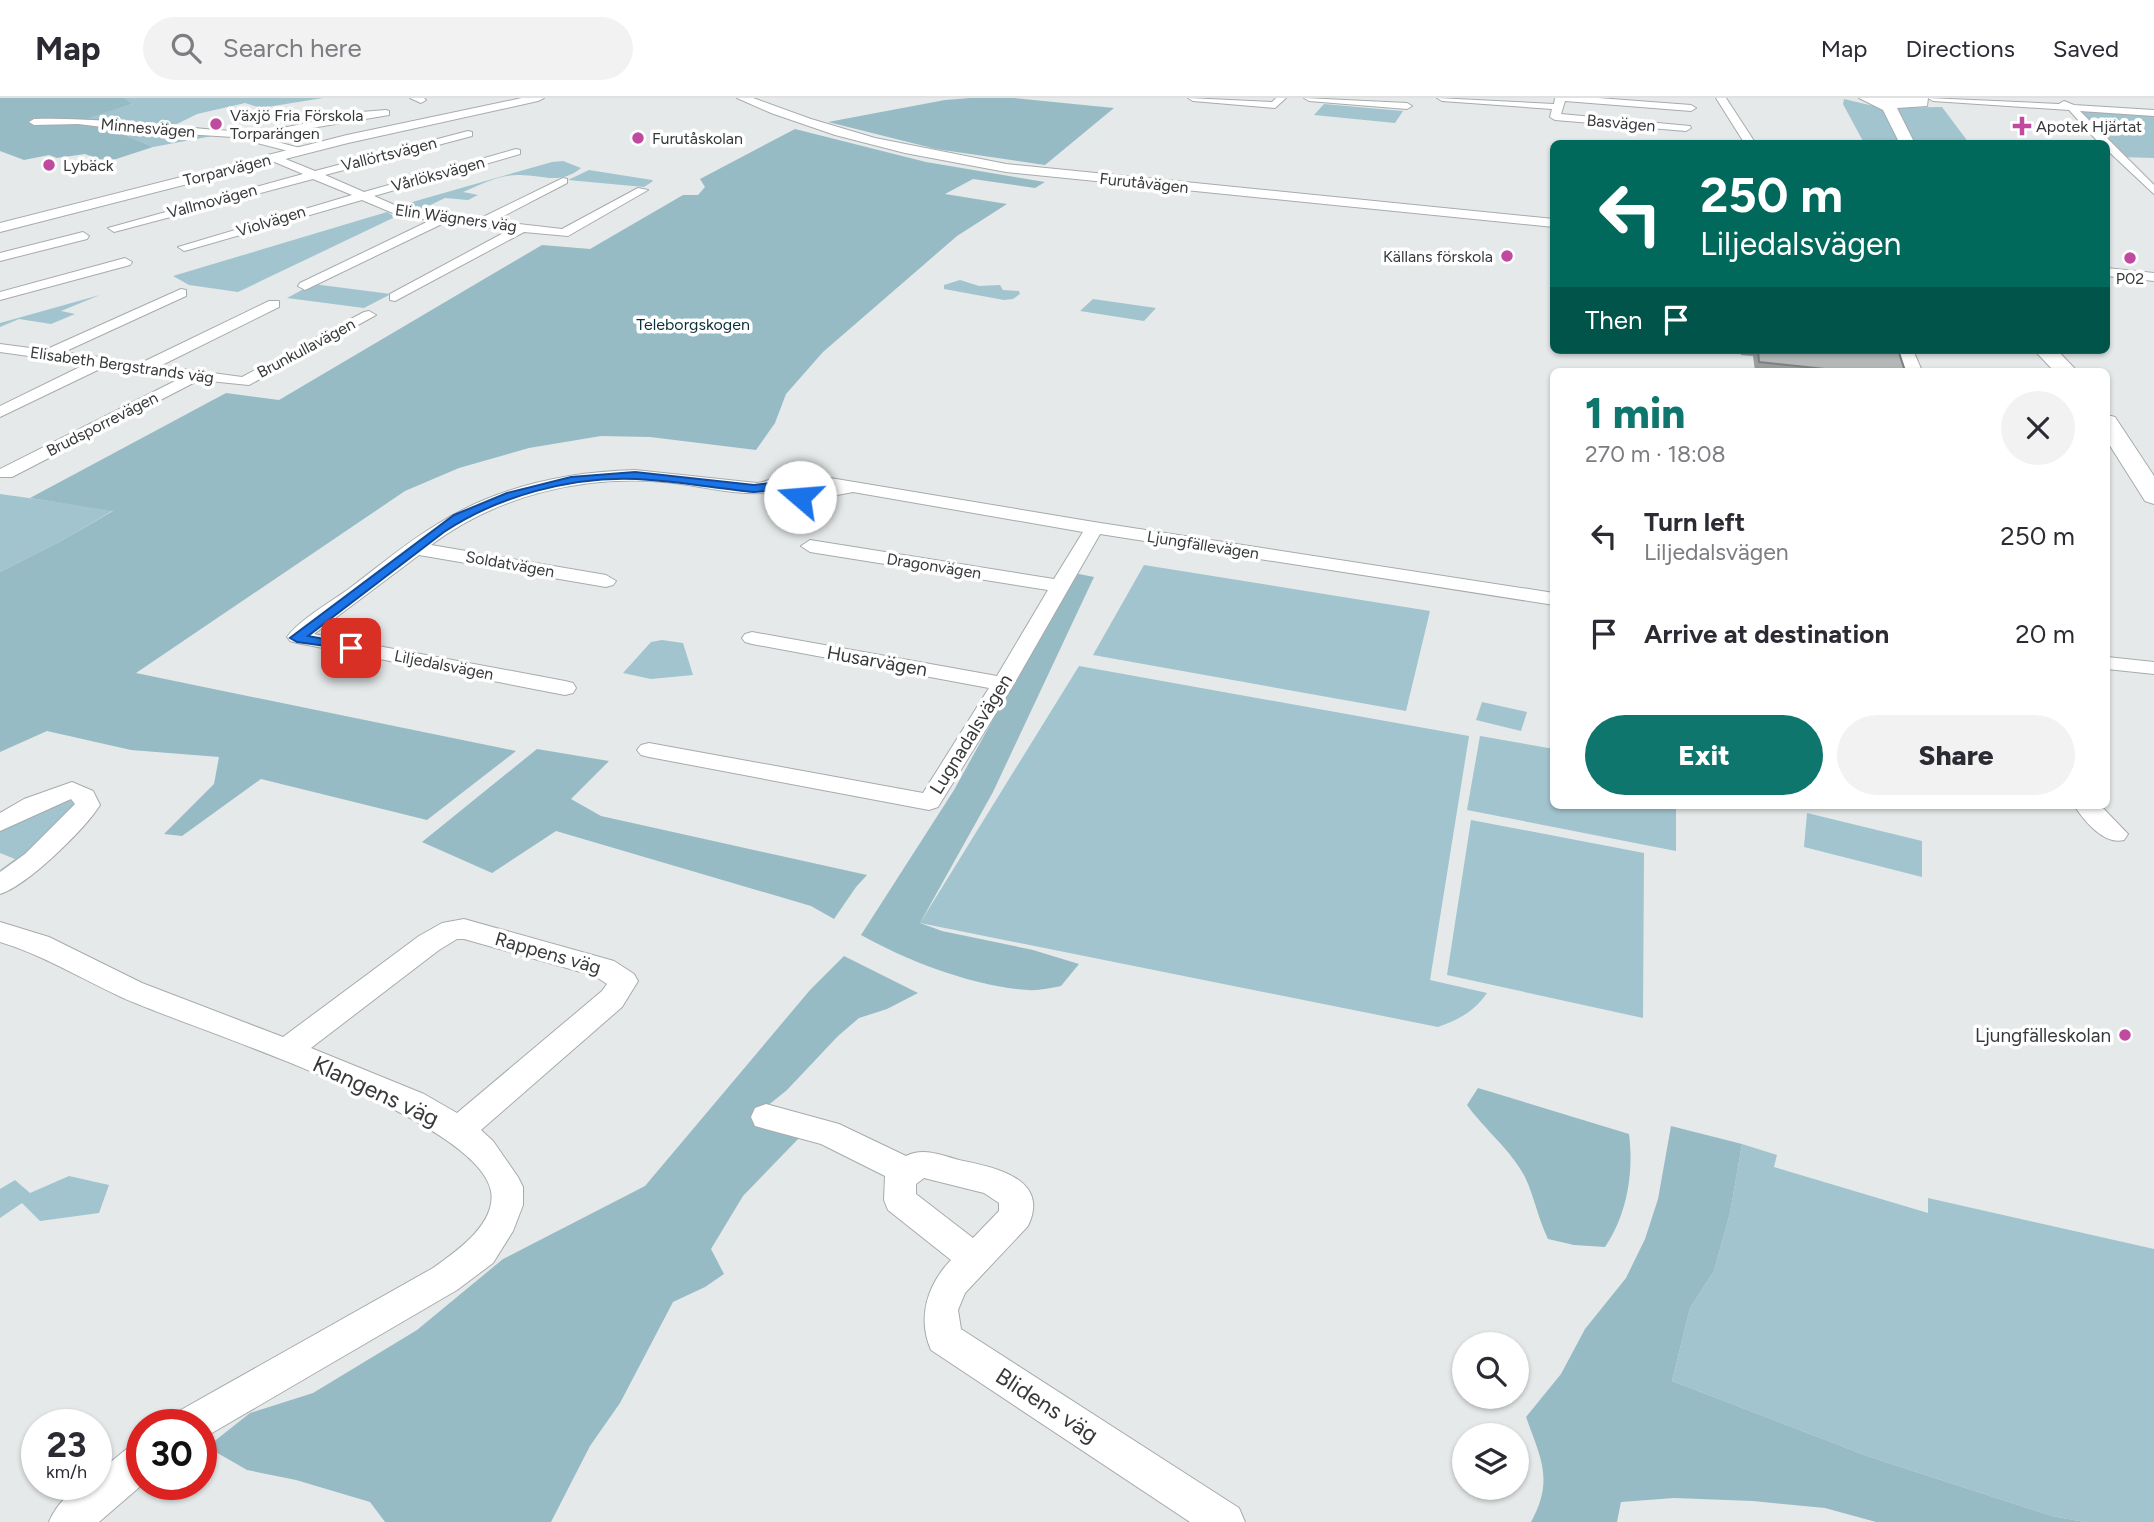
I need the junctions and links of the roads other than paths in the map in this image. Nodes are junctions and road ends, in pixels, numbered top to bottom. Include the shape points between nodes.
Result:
1 (538, 98) edge
2 (743, 98) edge
3 (1193, 98) edge
4 (1310, 98) edge
5 (1442, 98) edge
6 (1721, 98) edge
7 (2061, 98) edge
8 (1869, 99) edge
9 (1277, 101) edge
10 (1921, 104) edge
11 (1558, 105) edge
12 (1407, 106) dead end
13 (2071, 107) junction
14 (1691, 108) dead end
15 (386, 113) dead end
16 (2154, 113) edge
17 (34, 122) dead end
18 (1686, 128) dead end
19 (468, 134) dead end
20 (245, 137) junction
21 (1748, 140) edge
22 (1906, 140) edge
23 (2103, 140) edge
24 (2110, 147) edge
25 (302, 151) junction
26 (516, 152) dead end
27 (274, 158) junction
28 (310, 174) junction
29 (563, 181) dead end
30 (642, 190) dead end
31 (2154, 191) edge
32 (359, 195) junction
33 (442, 219) junction
34 (480, 223) junction
35 (1550, 223) edge
36 (0, 228) edge
37 (114, 228) dead end
38 (522, 228) junction
39 (83, 236) dead end
40 (184, 247) dead end
41 (0, 257) edge
42 (125, 262) dead end
43 (2110, 273) edge
44 (2148, 277) edge
45 (305, 286) dead end
46 (181, 293) dead end
47 (0, 296) edge
48 (395, 297) dead end
49 (274, 304) dead end
50 (369, 314) dead end
51 (8, 349) edge
52 (48, 354) junction
53 (2049, 354) edge
54 (2066, 354) edge
55 (0, 356) edge
56 (103, 362) junction
57 (143, 368) junction
58 (2063, 368) edge
59 (2077, 368) edge
60 (198, 375) junction
61 (244, 382) joint
62 (0, 412) edge
63 (2110, 427) edge
64 (6, 474) dead end
65 (770, 487) joint
66 (2154, 496) edge
67 (1094, 528) junction
68 (810, 547) dead end
69 (413, 548) junction
70 (606, 581) dead end
71 (1058, 586) junction
72 (1550, 597) edge
73 (752, 638) dead end
74 (2110, 663) edge
75 (2154, 668) edge
76 (2110, 674) edge
77 (2154, 679) edge
78 (1003, 684) junction
79 (565, 688) dead end
80 (649, 750) dead end
81 (2089, 809) edge
82 (0, 823) edge
83 (2115, 834) dead end
84 (0, 885) edge
85 (0, 932) edge
86 (286, 1051) junction
87 (766, 1117) dead end
88 (459, 1130) junction
89 (908, 1172) junction
90 (975, 1259) junction
91 (217, 1409) edge
92 (126, 1474) edge
93 (69, 1522) edge
94 (1225, 1522) edge

1 - 25 street, Torparvägen
2 - 35 street, Furutåvägen via 857,138 1006,168
3 - 9 street
4 - 12 street
5 - 11 street
6 - 21 street
7 - 13 street
8 - 10 main road
8 - 22 main road via 1889,107
10 - 13 street
11 - 14 street
11 - 18 street, Basvägen
13 - 16 street
13 - 23 street
15 - 20 street
17 - 20 street, Minnesvägen via 78,121
19 - 28 street, Vallörtsvägen
20 - 25 street, Minnesvägen
24 - 31 street
25 - 27 street, Torparvägen
26 - 32 street, Vårlöksvägen
27 - 28 street, Elin Wägners väg
27 - 36 street, Torparvägen
28 - 32 street, Elin Wägners väg
28 - 37 street, Vallmovägen
29 - 34 street
30 - 38 street, Elin Wägners väg via 564,233
32 - 33 street, Elin Wägners väg via 404,213
32 - 40 street, Violvägen
33 - 34 street, Elin Wägners väg
33 - 45 street
34 - 38 street, Elin Wägners väg
38 - 48 street
39 - 41 street
42 - 47 street
43 - 44 street
46 - 52 street
49 - 57 street
50 - 61 street, Brunkullavägen
51 - 52 street, Elisabeth Bergstrands väg
51 - 55 street
52 - 56 street, Elisabeth Bergstrands väg
53 - 58 main road
54 - 59 main road
56 - 57 street, Elisabeth Bergstrands väg
56 - 62 street
57 - 60 street, Elisabeth Bergstrands väg
60 - 61 street, Elisabeth Bergstrands väg
60 - 64 street, Brudsporrevägen
63 - 66 main road
65 - 67 street, Ljungfällevägen via 780,479 794,478
65 - 69 street, Liljedalsvägen via 635,476 571,480 482,506
67 - 71 street, Lugnadalsvägen
67 - 72 street, Ljungfällevägen
68 - 71 street, Dragonvägen
69 - 70 street, Soldatvägen
69 - 79 street, Liljedalsvägen via 297,638
71 - 78 street, Lugnadalsvägen
73 - 78 street, Husarvägen
74 - 75 street
76 - 77 street
78 - 80 street, Lugnadalsvägen via 929,803
81 - 83 street
82 - 84 street via 72,790 84,796 88,805 34,860
85 - 86 street, Klangens väg via 39,944 131,990
86 - 88 street, Klangens väg via 413,1103
86 - 88 street, Rappens väg via 452,930 464,929 604,968 624,981 612,999
87 - 89 street via 828,1133
88 - 91 street, Klangens väg via 482,1150 506,1187 507,1205 501,1221 481,1252 445,1279
89 - 90 street via 900,1178 900,1199
89 - 90 street, Blidens väg via 920,1164 993,1181 1015,1196 1016,1216
90 - 94 street, Blidens väg via 952,1283 941,1310 944,1338
92 - 93 street

